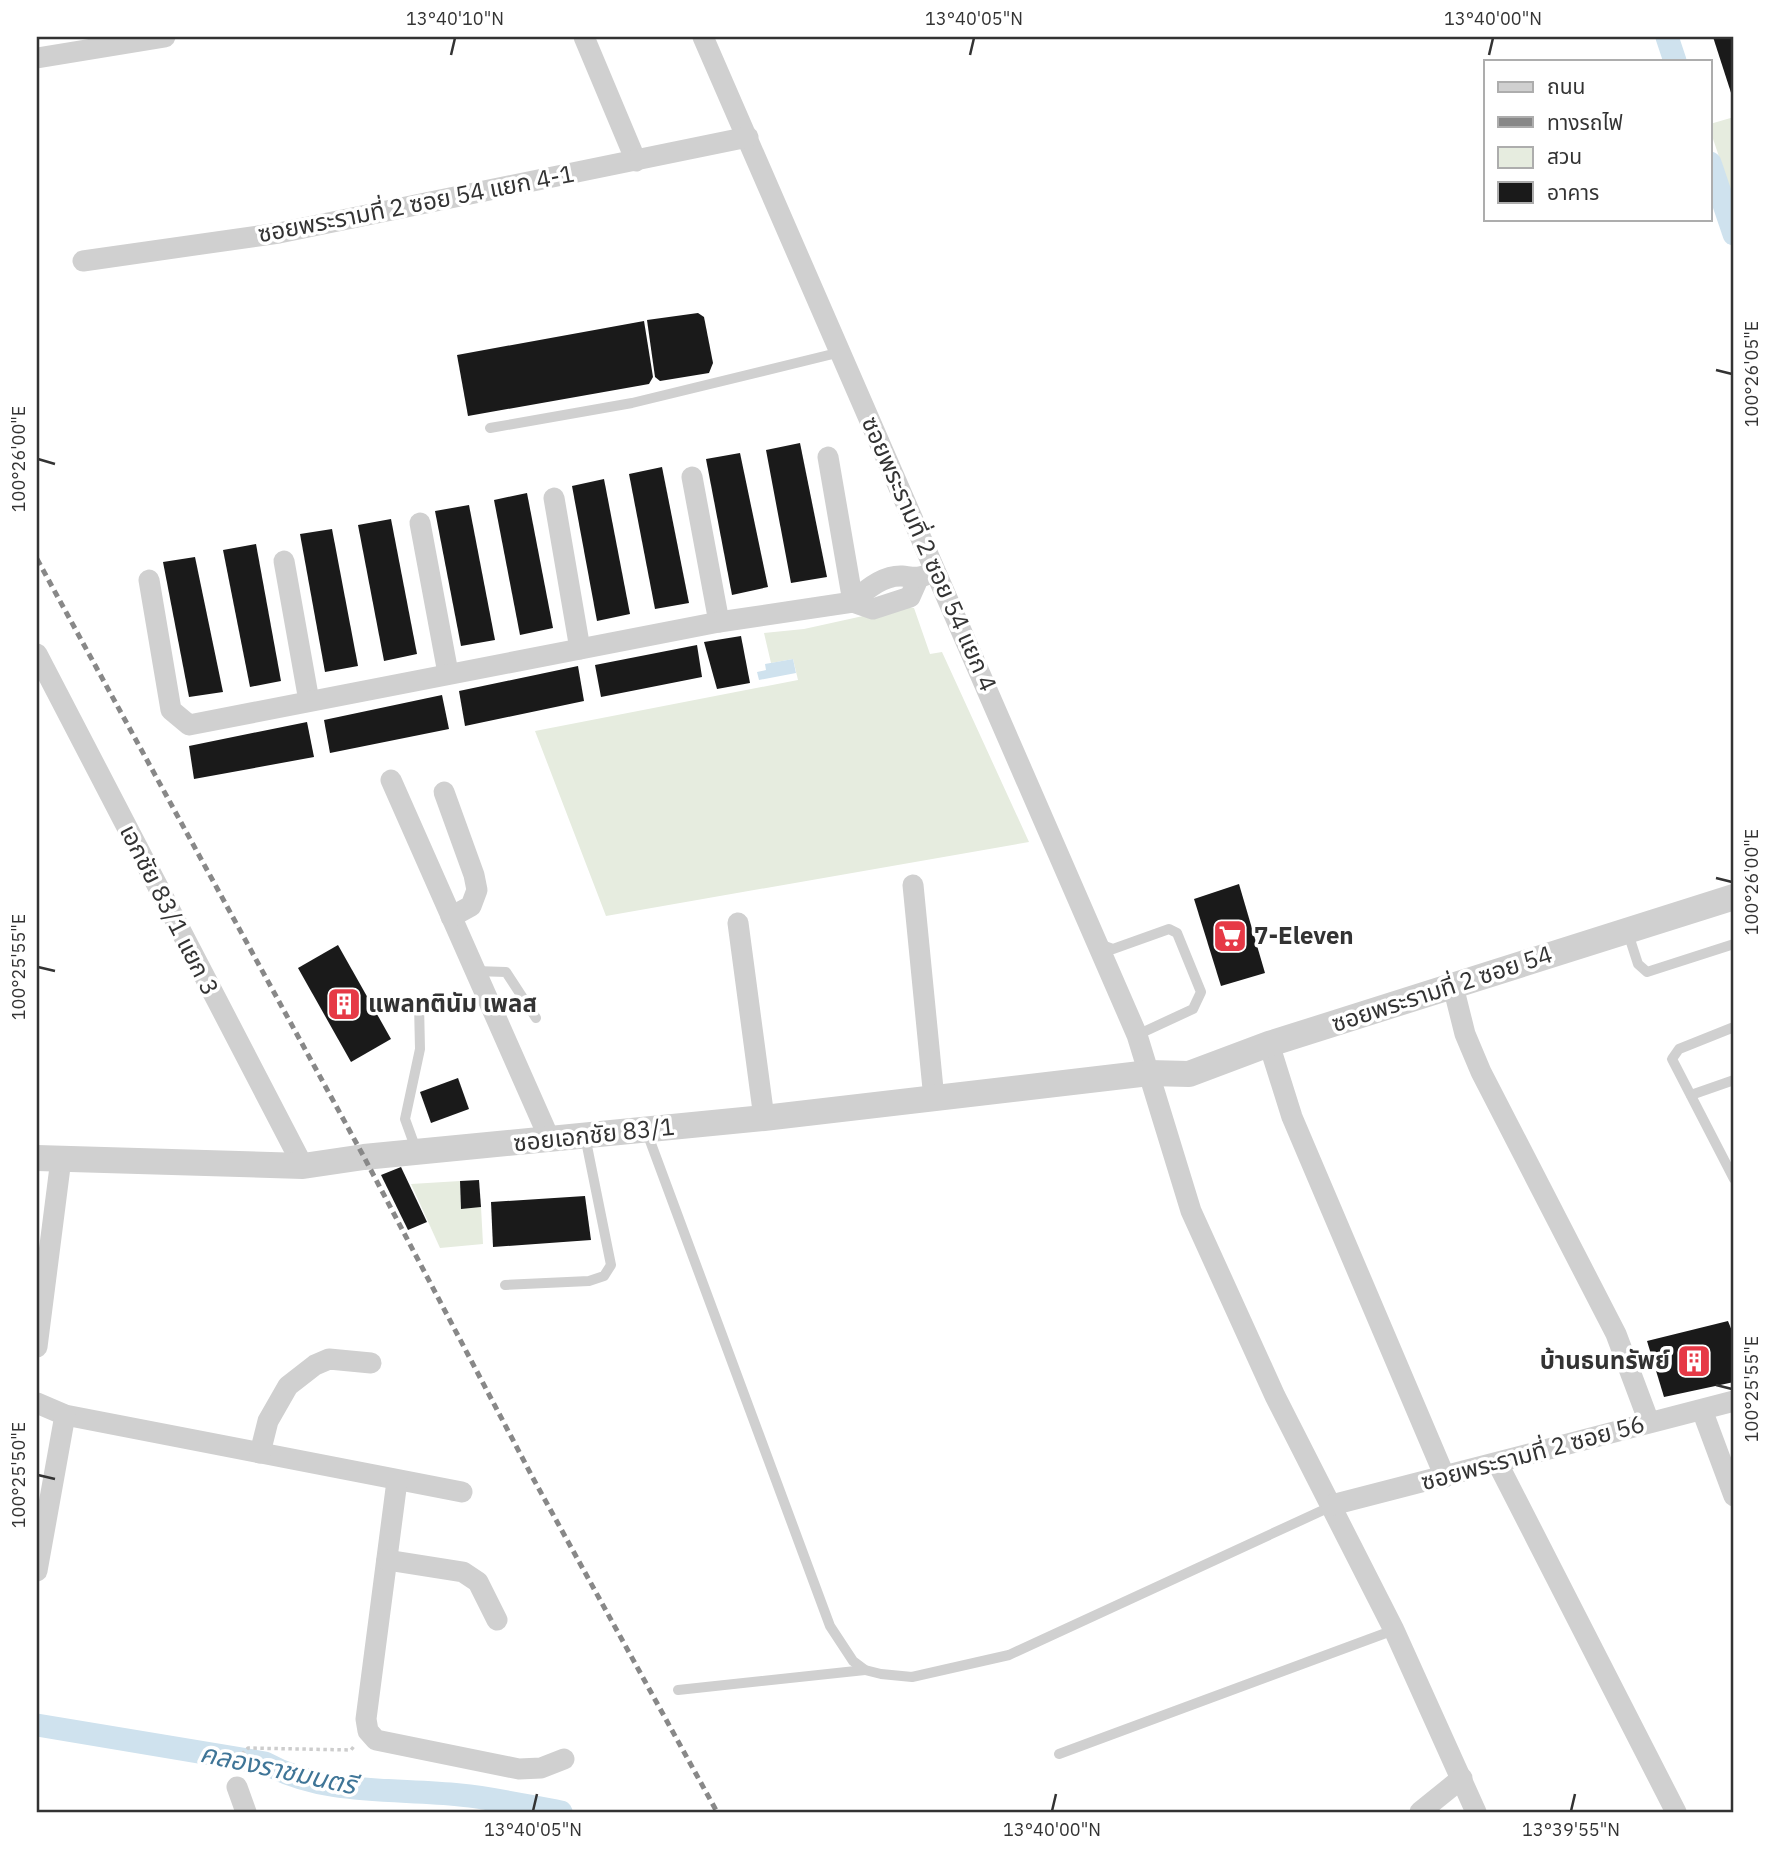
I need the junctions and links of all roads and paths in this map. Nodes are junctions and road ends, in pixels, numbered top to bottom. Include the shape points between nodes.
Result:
1 (165, 37) edge
2 (583, 37) edge
3 (703, 37) edge
4 (37, 58) edge
5 (748, 137) junction
6 (636, 161) junction
7 (83, 261) dead end
8 (841, 352) junction
9 (490, 428) dead end
10 (828, 457) dead end
11 (692, 478) dead end
12 (554, 498) dead end
13 (420, 523) dead end
14 (284, 561) dead end
15 (926, 575) junction
16 (149, 580) dead end
17 (853, 602) junction
18 (719, 622) junction
19 (580, 649) junction
20 (37, 654) edge
21 (448, 674) junction
22 (309, 701) junction
23 (391, 780) dead end
24 (444, 792) dead end
25 (913, 885) dead end
26 (1734, 897) edge
27 (451, 917) junction
28 (738, 923) dead end
29 (1627, 929) junction
30 (1097, 943) junction
31 (1734, 944) edge
32 (475, 971) junction
33 (1453, 986) junction
34 (419, 1004) dead end
35 (536, 1018) dead end
36 (1734, 1027) edge
37 (1137, 1035) junction
38 (1269, 1044) junction
39 (1149, 1073) junction
40 (1734, 1080) edge
41 (1691, 1095) junction
42 (934, 1099) junction
43 (764, 1118) junction
44 (646, 1130) junction
45 (585, 1136) junction
46 (550, 1140) junction
47 (417, 1152) junction
48 (49, 1159) edge
49 (303, 1166) junction
50 (1734, 1179) edge
51 (505, 1285) dead end
52 (37, 1346) edge
53 (371, 1363) dead end
54 (1734, 1401) edge
55 (37, 1403) edge
56 (1702, 1410) junction
57 (65, 1415) junction
58 (1649, 1422) junction
59 (260, 1453) junction
60 (1498, 1464) junction
61 (1445, 1477) junction
62 (397, 1481) junction
63 (462, 1492) dead end
64 (1734, 1496) edge
65 (1332, 1505) junction
66 (387, 1560) junction
67 (37, 1571) edge
68 (497, 1620) dead end
69 (1394, 1630) junction
70 (864, 1670) junction
71 (678, 1689) dead end
72 (368, 1731) junction
73 (242, 1754) dead end
74 (1059, 1755) dead end
75 (564, 1759) dead end
76 (1462, 1777) junction
77 (237, 1787) dead end
78 (246, 1812) edge
79 (1420, 1812) edge
80 (1476, 1812) edge
81 (1676, 1812) edge

1 - 4 street
2 - 6 street
3 - 5 street, ซอยพระรามที่ 2 ซอย 54 แยก 4
5 - 6 street, ซอยพระรามที่ 2 ซอย 54 แยก 4-1
5 - 8 street, ซอยพระรามที่ 2 ซอย 54 แยก 4
6 - 7 street, ซอยพระรามที่ 2 ซอย 54 แยก 4-1 via 279,233
8 - 9 lane via 632,403
8 - 15 street, ซอยพระรามที่ 2 ซอย 54 แยก 4
10 - 17 street
11 - 18 street
12 - 19 street
13 - 21 street
14 - 22 street
15 - 17 street via 899,576 867,588
15 - 30 street, ซอยพระรามที่ 2 ซอย 54 แยก 4 via 1042,811
16 - 22 street via 171,710 179,719 190,725
17 - 18 street
18 - 19 street
19 - 21 street
20 - 49 street, เอกชัย 83/1 แยก 3
21 - 22 street
23 - 27 street
24 - 27 street via 477,890 471,906
25 - 42 street
26 - 29 street, ซอยพระรามที่ 2 ซอย 54
27 - 32 street
28 - 43 street
29 - 31 lane via 1640,968 1647,972
29 - 33 street, ซอยพระรามที่ 2 ซอย 54
30 - 37 street, ซอยพระรามที่ 2 ซอย 54 แยก 4
30 - 37 lane via 1114,949 1159,931 1177,933 1201,992 1198,1002 1193,1009
32 - 35 lane via 506,972
32 - 46 street
33 - 38 street, ซอยพระรามที่ 2 ซอย 54
33 - 58 street via 1480,1072 1616,1334
34 - 47 lane via 420,1049 405,1119
36 - 41 lane via 1674,1053 1672,1059
37 - 39 street, ซอยพระรามที่ 2 ซอย 54 แยก 4
38 - 39 street, ซอยพระรามที่ 2 ซอย 54 via 1189,1074
38 - 61 street via 1292,1117
39 - 42 street, ซอยเอกชัย 83/1
39 - 65 street, ซอยพระรามที่ 2 ซอย 54 แยก 4 via 1191,1211 1275,1396
40 - 41 lane
41 - 50 lane
42 - 43 street, ซอยเอกชัย 83/1
43 - 44 street, ซอยเอกชัย 83/1
44 - 45 street, ซอยเอกชัย 83/1
44 - 70 lane via 830,1626
45 - 46 street, ซอยเอกชัย 83/1
45 - 51 lane via 611,1265 604,1276 589,1281
46 - 47 street, ซอยเอกชัย 83/1
47 - 49 street, ซอยเอกชัย 83/1
48 - 49 street, ซอยเอกชัย 83/1
48 - 52 street
53 - 59 street via 329,1359 288,1386 268,1421
54 - 56 street, ซอยพระรามที่ 2 ซอย 56
55 - 57 street
56 - 58 street, ซอยพระรามที่ 2 ซอย 56
56 - 64 street
57 - 59 street
57 - 67 street
58 - 60 street, ซอยพระรามที่ 2 ซอย 56
59 - 62 street
60 - 61 street, ซอยพระรามที่ 2 ซอย 56
60 - 81 street
61 - 65 street, ซอยพระรามที่ 2 ซอย 56
62 - 63 street
62 - 66 street
65 - 69 street, ซอยพระรามที่ 2 ซอย 54 แยก 4
65 - 70 lane via 1009,1655 912,1677
66 - 68 street via 463,1572 478,1582
66 - 72 street
69 - 74 lane
69 - 76 street, ซอยพระรามที่ 2 ซอย 54 แยก 4
70 - 71 lane
72 - 73 path via 351,1750 248,1748
72 - 75 street via 376,1741 519,1769 541,1768
76 - 79 street
76 - 80 street, ซอยพระรามที่ 2 ซอย 54 แยก 4
77 - 78 street

